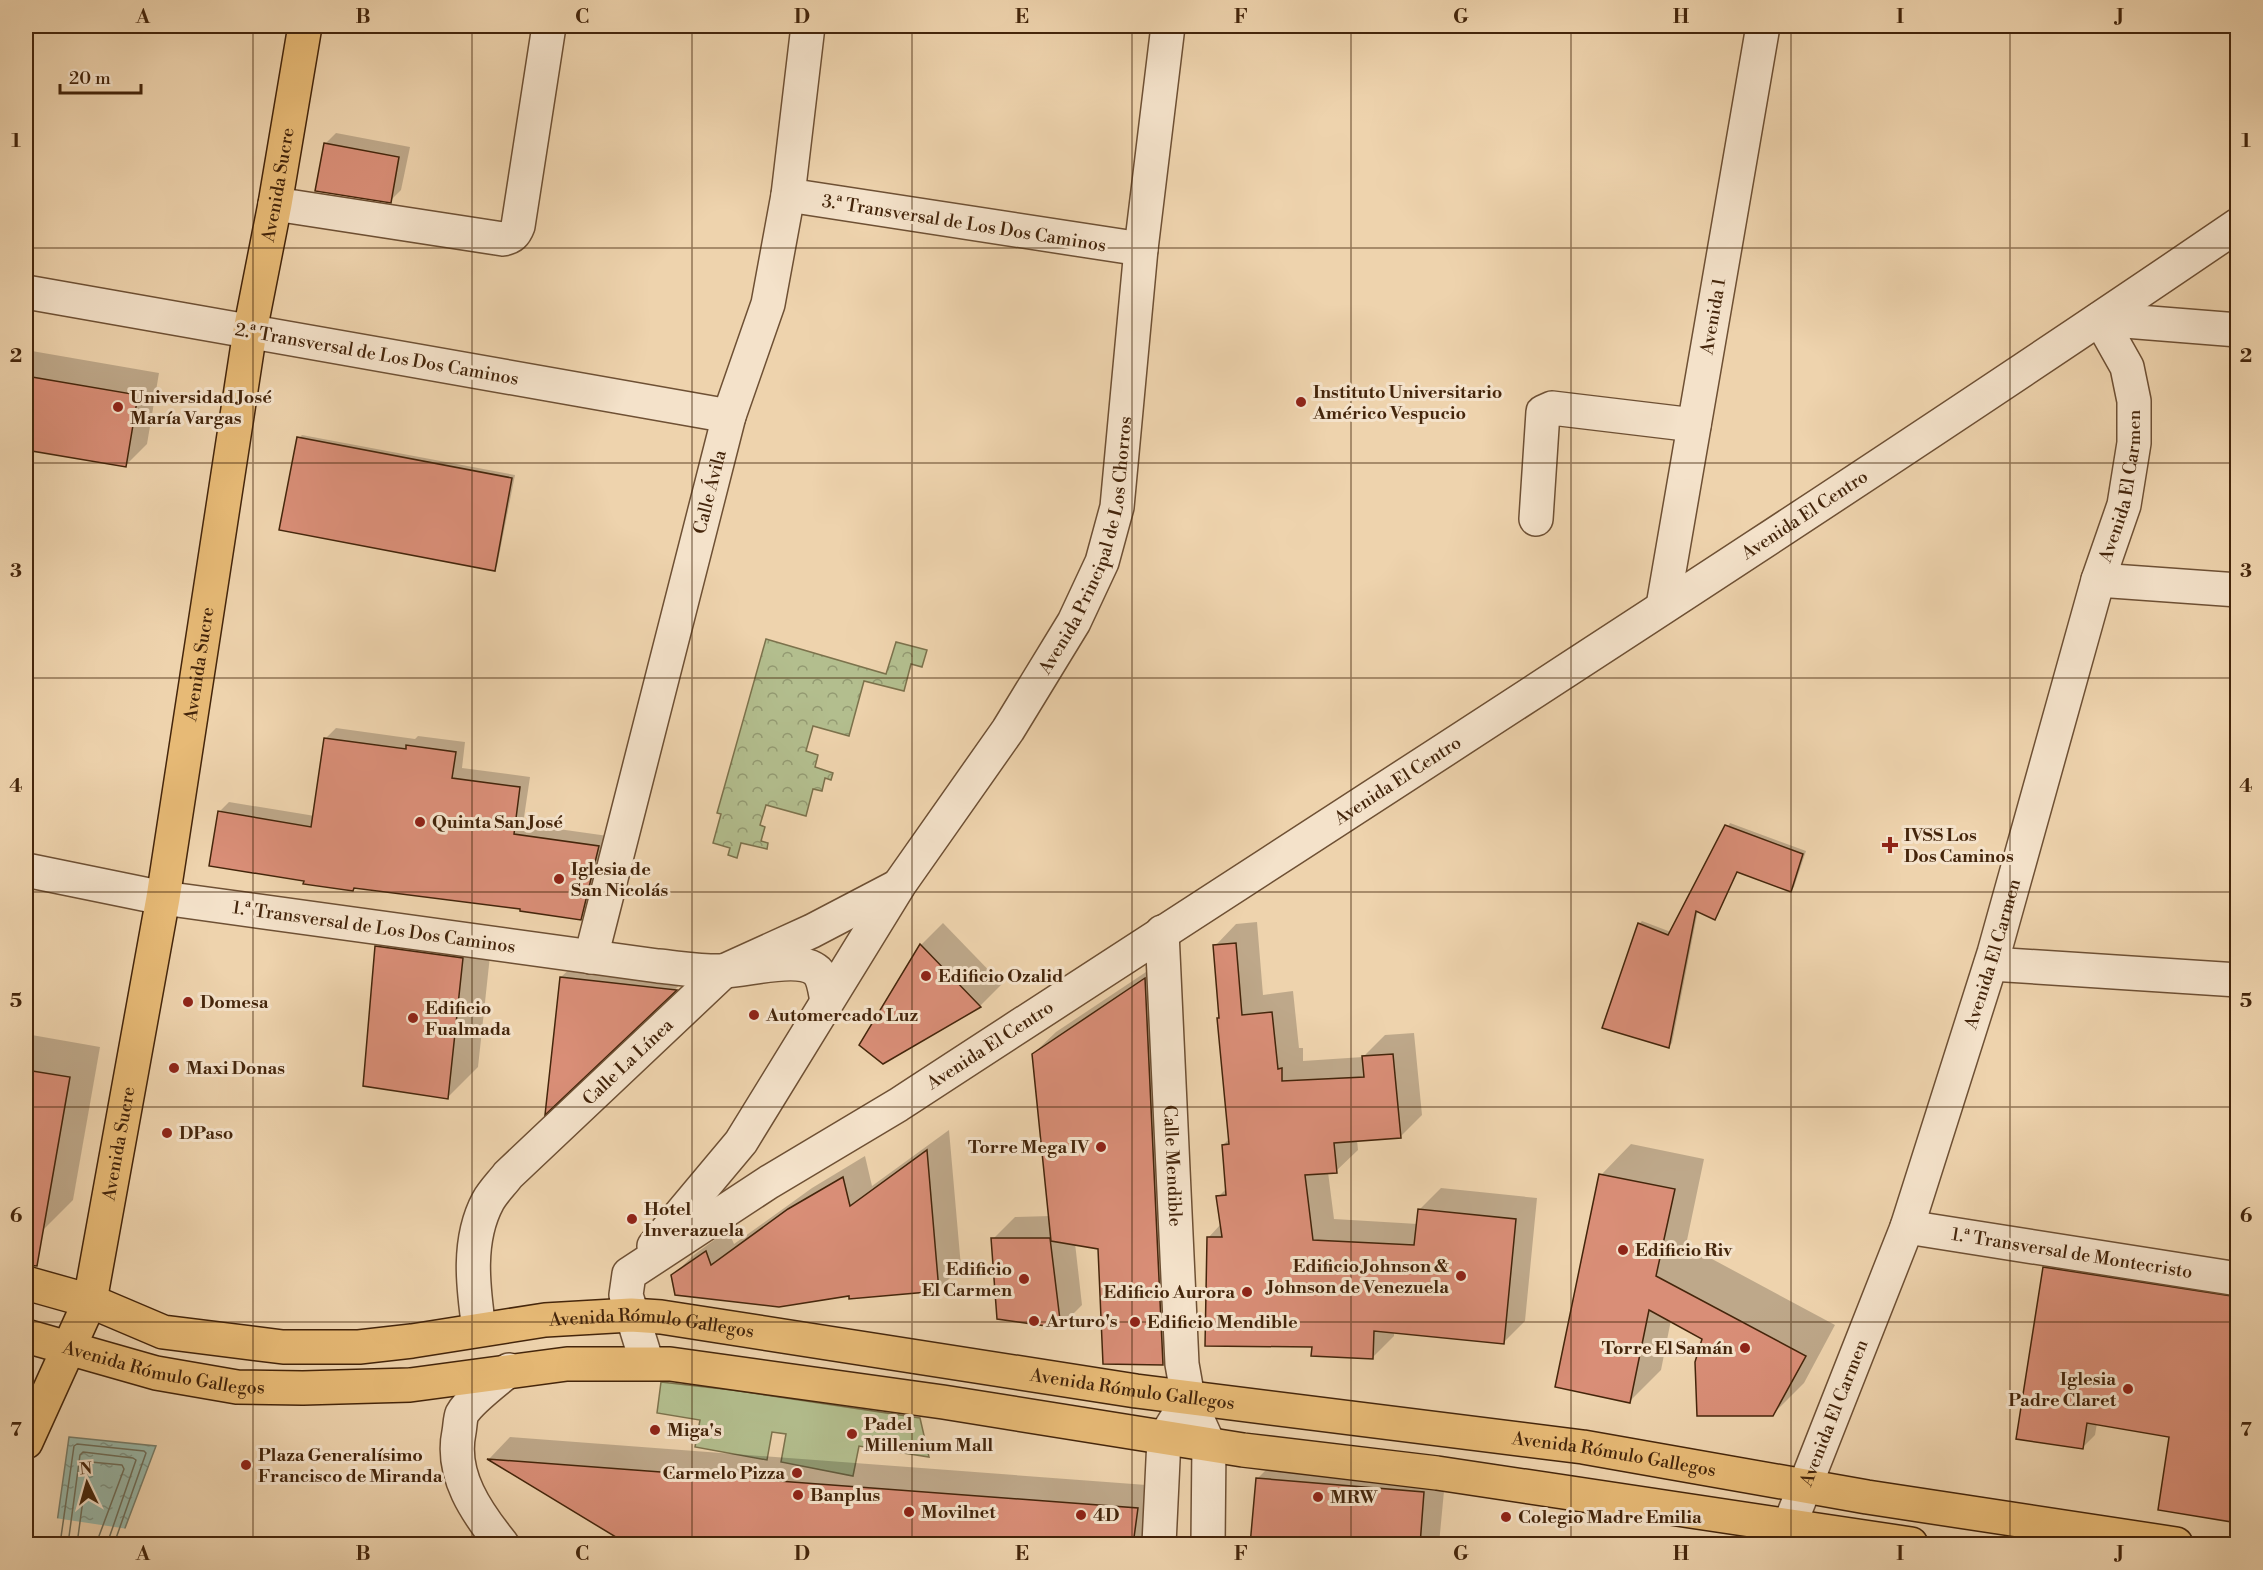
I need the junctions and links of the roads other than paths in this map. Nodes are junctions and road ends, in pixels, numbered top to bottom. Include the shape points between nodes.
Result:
1 (305, 26) edge
2 (549, 26) edge
3 (808, 26) edge
4 (1168, 26) edge
5 (1763, 26) edge
6 (788, 195) junction
7 (275, 204) junction
8 (2238, 225) edge
9 (1141, 249) junction
10 (26, 292) edge
11 (2100, 319) junction
12 (2238, 330) edge
13 (250, 331) junction
14 (729, 416) junction
15 (1694, 425) junction
16 (1536, 519) dead end
17 (2098, 580) junction
18 (2238, 590) edge
19 (1663, 606) junction
20 (26, 870) edge
21 (900, 885) junction
22 (163, 898) junction
23 (1162, 932) junction
24 (591, 957) junction
25 (1991, 964) junction
26 (724, 971) junction
27 (2238, 980) edge
28 (827, 1001) junction
29 (741, 1142) junction
30 (769, 1182) junction
31 (710, 1203) junction
32 (1907, 1227) junction
33 (2238, 1279) edge
34 (26, 1283) edge
35 (90, 1301) junction
36 (632, 1315) junction
37 (480, 1329) junction
38 (26, 1337) edge
39 (69, 1350) junction
40 (647, 1363) junction
41 (509, 1371) junction
42 (1188, 1398) junction
43 (1164, 1439) junction
44 (26, 1442) edge
45 (1209, 1445) junction
46 (1805, 1485) junction
47 (1786, 1535) edge
48 (502, 1545) edge
49 (1159, 1545) edge
50 (1208, 1545) edge
51 (1911, 1545) edge
52 (2176, 1545) edge

1 - 7 main road, Avenida Sucre
2 - 7 street via 518,226 511,237 503,239
3 - 6 street, Calle Ávila
4 - 9 street, Avenida Principal de Los Chorros
5 - 15 street, Avenida 1
6 - 9 street, 3.ª Transversal de Los Dos Caminos
6 - 14 street, Calle Ávila via 768,304
7 - 13 main road, Avenida Sucre
8 - 11 street, Avenida El Centro
9 - 21 street, Avenida Principal de Los Chorros via 1117,507 1102,562 1074,622 1008,730
10 - 13 street, 2.ª Transversal de Los Dos Caminos
11 - 12 street
11 - 17 street, Avenida El Carmen via 2127,367 2134,401 2134,443 2124,505
11 - 19 street, Avenida El Centro
13 - 14 street, 2.ª Transversal de Los Dos Caminos
13 - 22 main road, Avenida Sucre
14 - 24 street, Calle Ávila
15 - 16 street via 1552,408 1543,412
15 - 19 street, Avenida 1
17 - 18 street
17 - 25 street, Avenida El Carmen
19 - 23 street, Avenida El Centro
20 - 22 street, 1.ª Transversal de Los Dos Caminos
21 - 26 street, Calle La Línea
21 - 28 street, Avenida Principal de Los Chorros
22 - 24 street, 1.ª Transversal de Los Dos Caminos
22 - 35 main road, Avenida Sucre
23 - 30 street, Avenida El Centro via 898,1105
23 - 42 street, Calle Mendible via 1182,1364
24 - 26 street, 1.ª Transversal de Los Dos Caminos
25 - 27 street
25 - 32 street, Avenida El Carmen
26 - 28 street via 786,963 803,965 816,970
26 - 37 street, Calle La Línea via 508,1175 489,1200 474,1248
28 - 29 street, Avenida Principal de Los Chorros
29 - 30 street, Avenida Principal de Los Chorros via 735,1165 739,1179 752,1184
29 - 31 street, Avenida Principal de Los Chorros
30 - 31 street, Avenida El Centro
31 - 36 street, Avenida Principal de Los Chorros via 629,1274 626,1295
32 - 33 street, 1.ª Transversal de Montecristo
32 - 46 street, Avenida El Carmen
34 - 35 main road, Avenida Rómulo Gallegos
35 - 37 main road, Avenida Rómulo Gallegos via 163,1332 283,1347 358,1347
35 - 38 main road
35 - 39 main road, Avenida Sucre
36 - 37 main road, Avenida Rómulo Gallegos via 545,1320
36 - 40 street
36 - 42 main road, Avenida Rómulo Gallegos
38 - 39 main road, Avenida Rómulo Gallegos
39 - 41 main road, Avenida Rómulo Gallegos via 156,1373 237,1387 410,1385
39 - 44 main road, Avenida Sucre
40 - 41 main road, Avenida Rómulo Gallegos via 567,1364
40 - 43 main road, Avenida Rómulo Gallegos via 943,1402
41 - 48 street via 462,1414 457,1441 464,1488
42 - 43 street
42 - 45 street, Calle Mendible
42 - 46 main road, Avenida Rómulo Gallegos via 1583,1447
43 - 45 main road, Avenida Rómulo Gallegos
43 - 49 street
45 - 47 main road, Avenida Rómulo Gallegos via 1437,1473
45 - 50 street
46 - 47 street, Avenida El Carmen
46 - 52 main road, Avenida Rómulo Gallegos
47 - 51 main road, Avenida Rómulo Gallegos

